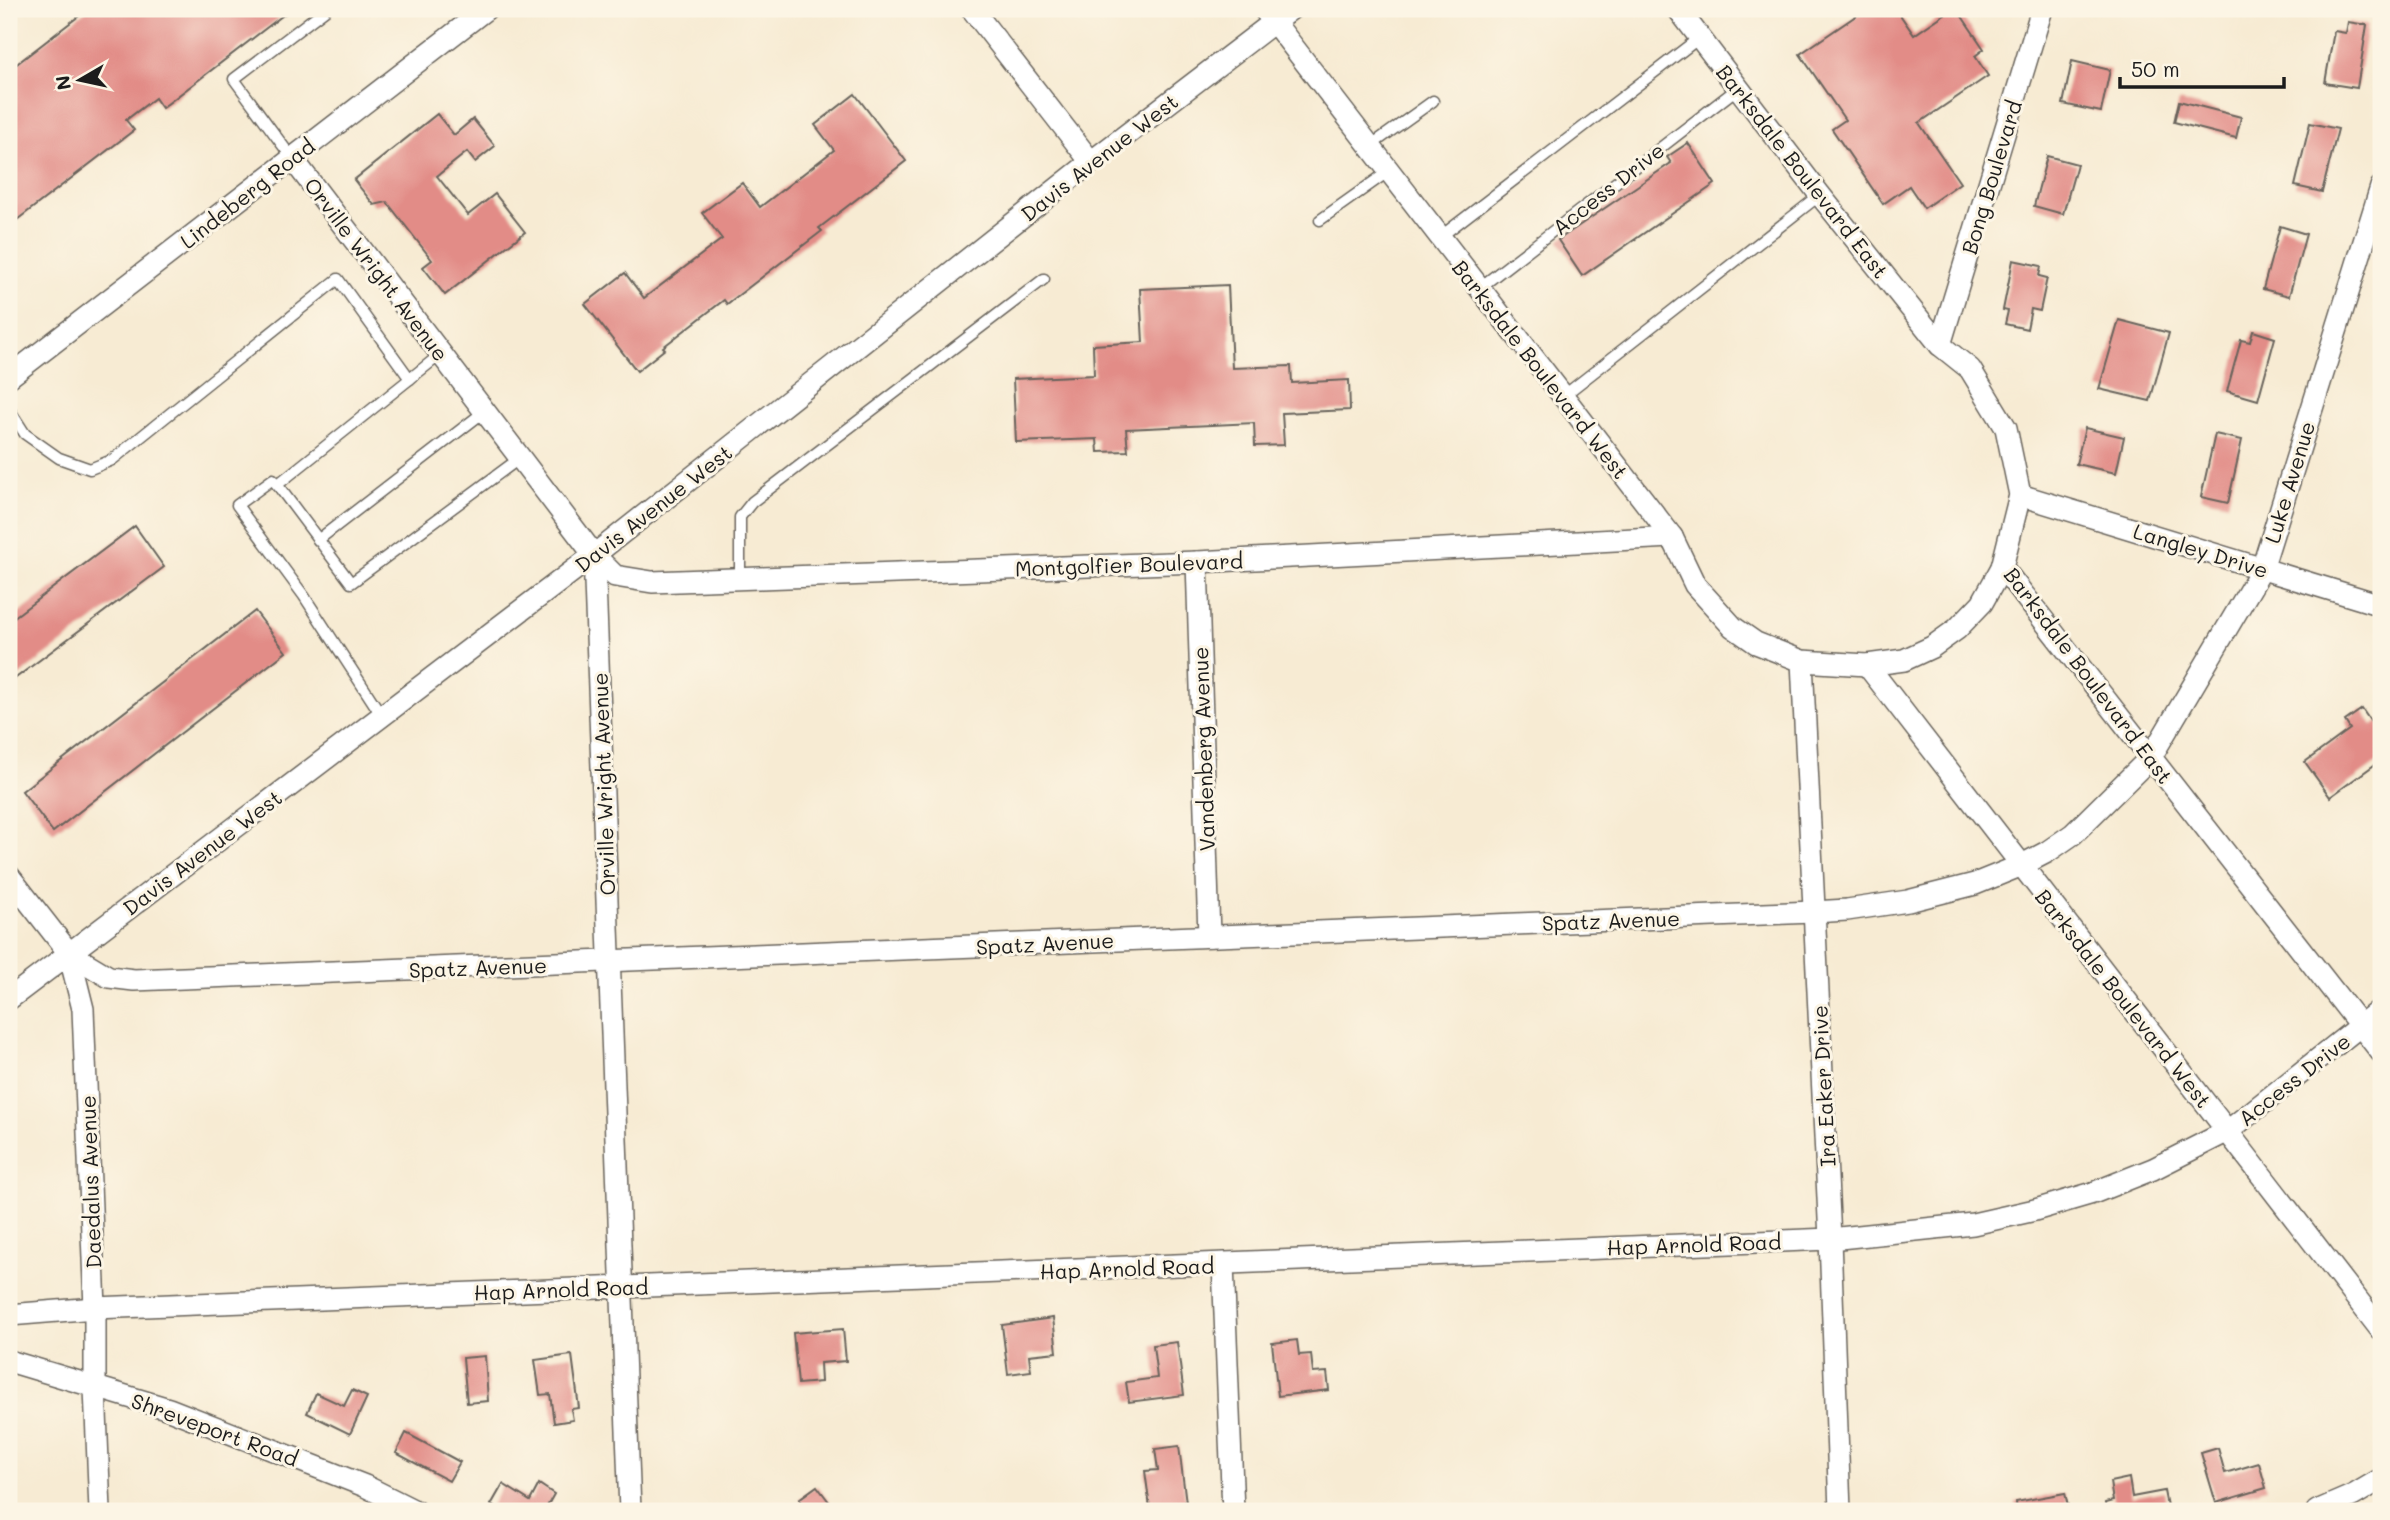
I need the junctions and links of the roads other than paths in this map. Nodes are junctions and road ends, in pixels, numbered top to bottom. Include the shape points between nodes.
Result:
1 (326, 9) edge
2 (486, 9) edge
3 (972, 9) edge
4 (1678, 9) edge
5 (2042, 9) edge
6 (1276, 13) edge
7 (1699, 38) junction
8 (1738, 88) junction
9 (1433, 101) dead end
10 (1370, 146) junction
11 (292, 158) junction
12 (1091, 162) junction
13 (1389, 171) junction
14 (2381, 187) edge
15 (1820, 195) junction
16 (1320, 220) dead end
17 (1440, 237) junction
18 (1044, 279) dead end
19 (1478, 289) junction
20 (1940, 345) junction
21 (441, 354) junction
22 (9, 377) edge
23 (410, 379) junction
24 (1562, 397) junction
25 (9, 409) edge
26 (485, 411) junction
27 (520, 457) junction
28 (277, 485) junction
29 (2021, 495) junction
30 (1672, 537) junction
31 (318, 540) junction
32 (594, 555) junction
33 (1197, 562) junction
34 (2002, 566) junction
35 (2262, 569) junction
36 (740, 579) junction
37 (2381, 605) edge
38 (1802, 661) junction
39 (1861, 665) junction
40 (382, 716) junction
41 (2151, 757) junction
42 (2022, 865) junction
43 (9, 876) edge
44 (1813, 912) junction
45 (1209, 936) junction
46 (69, 953) junction
47 (609, 962) junction
48 (9, 999) edge
49 (2381, 1009) edge
50 (2361, 1026) junction
51 (2381, 1052) edge
52 (2228, 1131) junction
53 (1830, 1239) junction
54 (1223, 1264) junction
55 (621, 1286) junction
56 (95, 1308) junction
57 (9, 1315) edge
58 (2381, 1330) edge
59 (9, 1362) edge
60 (95, 1388) junction
61 (2381, 1479) edge
62 (100, 1511) edge
63 (415, 1511) edge
64 (630, 1511) edge
65 (1233, 1511) edge
66 (1840, 1511) edge
67 (2317, 1511) edge

1 - 11 lane via 234,79
2 - 11 street, Lindeberg Road
3 - 12 street
4 - 7 street, Barksdale Boulevard East
5 - 20 street, Bong Boulevard
6 - 10 street, Barksdale Boulevard West
6 - 12 street, Davis Avenue West
7 - 8 street, Barksdale Boulevard East
7 - 17 lane
8 - 15 street, Barksdale Boulevard East
8 - 19 lane, Access Drive
9 - 10 lane
10 - 13 street, Barksdale Boulevard West
11 - 21 street, Orville Wright Avenue
11 - 22 street, Lindeberg Road
12 - 32 street, Davis Avenue West
13 - 16 lane
13 - 17 street, Barksdale Boulevard West
14 - 35 street, Luke Avenue
15 - 20 street, Barksdale Boulevard East
15 - 24 lane
17 - 19 street, Barksdale Boulevard West
18 - 36 lane via 751,502 740,517
19 - 24 street, Barksdale Boulevard West
20 - 29 street, Barksdale Boulevard East via 1970,369 2006,428
21 - 23 lane
21 - 26 street, Orville Wright Avenue
23 - 25 lane via 338,279 112,460 90,469 59,458 25,434
23 - 28 lane
24 - 30 street, Barksdale Boulevard West
26 - 27 street, Orville Wright Avenue
26 - 31 lane
27 - 31 lane via 351,583
27 - 32 street, Orville Wright Avenue
28 - 31 lane
28 - 40 lane via 273,479 237,505 304,596
29 - 34 street, Barksdale Boulevard East
29 - 35 street, Langley Drive
30 - 33 street, Montgolfier Boulevard
30 - 38 street, Barksdale Boulevard West via 1695,585 1732,627 1756,643
32 - 36 street, Montgolfier Boulevard via 615,576 652,582
32 - 40 street, Davis Avenue West
32 - 47 street, Orville Wright Avenue
33 - 36 street, Montgolfier Boulevard
33 - 45 street, Vandenberg Avenue
34 - 39 street via 1982,603 1932,647 1904,660
34 - 41 street, Barksdale Boulevard East
35 - 37 street, Langley Drive
35 - 41 street, Luke Avenue
38 - 39 street, Barksdale Boulevard West
38 - 44 street, Ira Eaker Drive
39 - 42 street, Barksdale Boulevard West
40 - 46 street, Davis Avenue West
41 - 42 street via 2073,834
41 - 50 street, Barksdale Boulevard East
42 - 44 street, Spatz Avenue via 1975,884 1908,901
42 - 52 street, Barksdale Boulevard West
43 - 46 street, Daedalus Avenue
44 - 45 street, Spatz Avenue
44 - 53 street, Ira Eaker Drive
45 - 47 street, Spatz Avenue
46 - 47 street, Spatz Avenue via 109,978 134,980
46 - 48 street, Davis Avenue West
46 - 56 street, Daedalus Avenue via 83,1009
47 - 55 street, Orville Wright Avenue
49 - 50 street, Access Drive
50 - 51 street, Barksdale Boulevard East
50 - 52 street, Access Drive
52 - 53 street, Hap Arnold Road via 2093,1194 2035,1210 1973,1224
52 - 58 street, Barksdale Boulevard West
53 - 54 street, Hap Arnold Road
53 - 66 street, Ira Eaker Drive
54 - 55 street, Hap Arnold Road
54 - 65 street
55 - 56 street, Hap Arnold Road
55 - 64 street, Orville Wright Avenue
56 - 57 street, Hap Arnold Road
56 - 60 street, Daedalus Avenue
59 - 60 street, Shreveport Road
60 - 62 street, Daedalus Avenue
60 - 63 street, Shreveport Road via 229,1431
61 - 67 street

